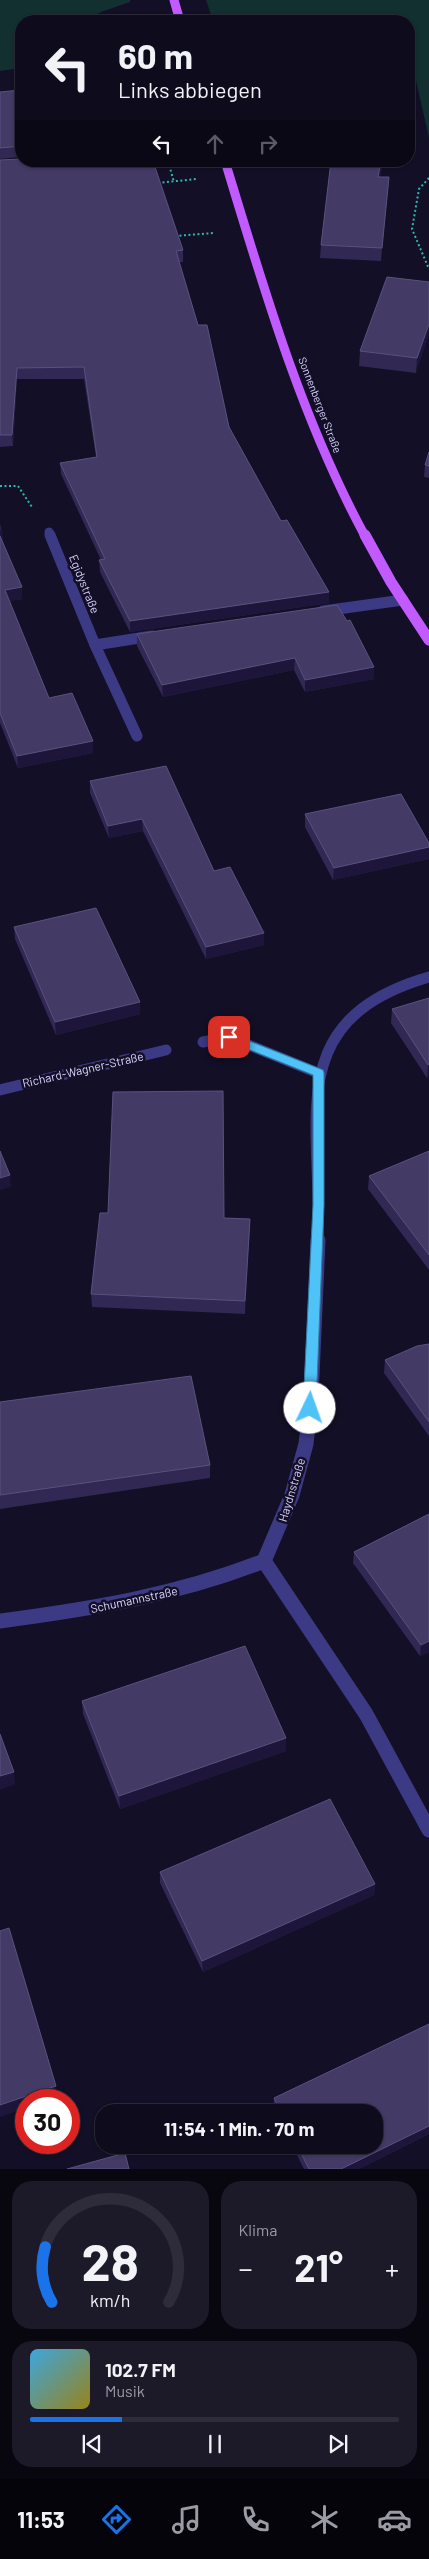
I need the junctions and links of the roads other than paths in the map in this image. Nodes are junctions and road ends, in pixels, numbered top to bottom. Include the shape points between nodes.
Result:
1 (174, 0) edge
2 (178, 15) edge
3 (227, 167) edge
4 (49, 532) road end
5 (403, 600) junction
6 (316, 612) edge
7 (162, 635) edge
8 (429, 640) edge
9 (95, 645) junction
10 (137, 736) dead end
11 (429, 977) edge
12 (203, 1042) dead end
13 (166, 1050) dead end
14 (318, 1073) junction
15 (0, 1090) edge
16 (264, 1561) junction
17 (0, 1621) edge
18 (429, 1830) edge

1 - 2 main road
3 - 5 main road, Sonnenberger Straße via 300,395 360,525
4 - 9 street, Egidystraße
5 - 6 street
5 - 8 main road, Sonnenberger Straße
7 - 9 street
9 - 10 street, Egidystraße
11 - 14 street, Haydnstraße via 385,994 356,1011 338,1028
12 - 14 street via 229,1037
13 - 15 street, Richard-Wagner-Straße
14 - 16 street, Haydnstraße via 318,1205 309,1427 294,1494
16 - 17 street, Schumannstraße via 226,1577 155,1598
16 - 18 street via 366,1714

